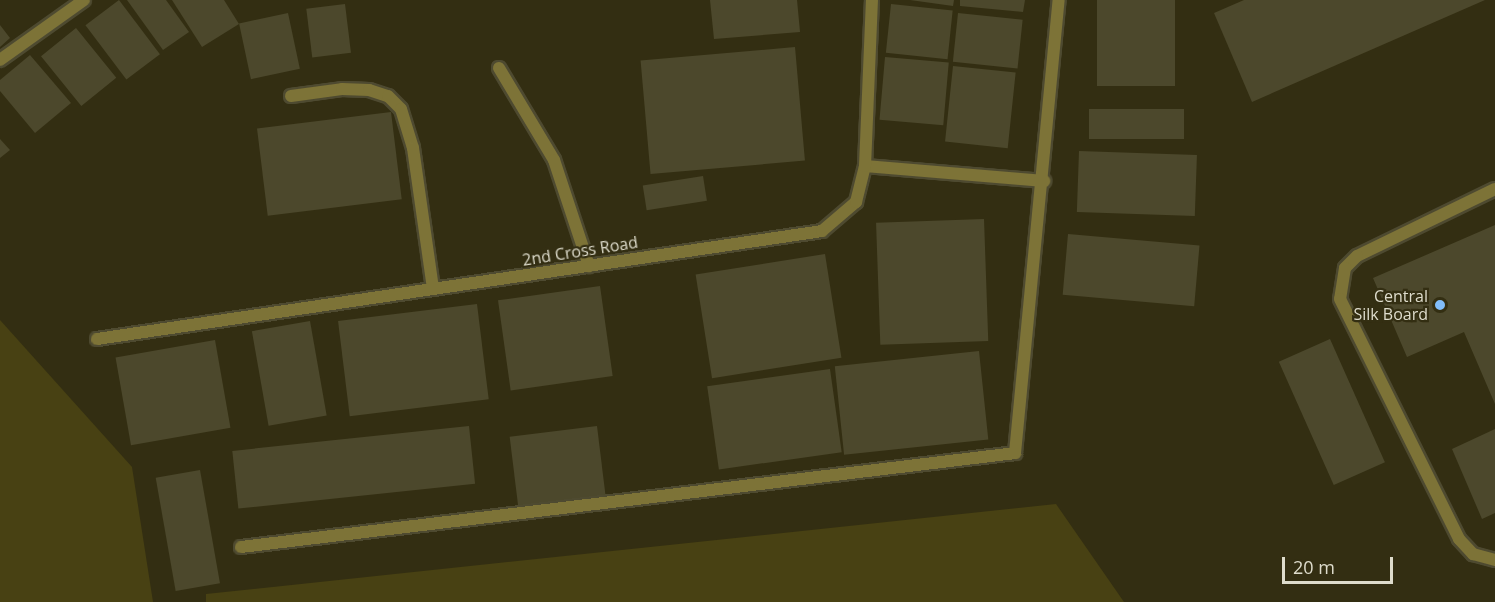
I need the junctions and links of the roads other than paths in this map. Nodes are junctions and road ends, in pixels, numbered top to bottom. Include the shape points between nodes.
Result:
1 (84, 0) edge
2 (873, 0) edge
3 (1059, 0) edge
4 (0, 60) edge
5 (499, 68) dead end
6 (291, 96) dead end
7 (865, 166) junction
8 (1044, 181) junction
9 (1495, 189) edge
10 (589, 266) junction
11 (433, 289) junction
12 (97, 339) dead end
13 (241, 547) dead end
14 (1495, 560) edge

1 - 4 street
2 - 7 street, 2nd Cross Road
3 - 8 street
5 - 10 street via 554,160
6 - 11 street via 342,89 369,90 388,96 401,109 413,148
7 - 8 street
7 - 10 street, 2nd Cross Road via 856,202 822,231
8 - 13 street via 1015,453
9 - 14 street via 1358,256 1345,268 1340,299 1459,539 1473,554
10 - 11 street, 2nd Cross Road
11 - 12 street, 2nd Cross Road

